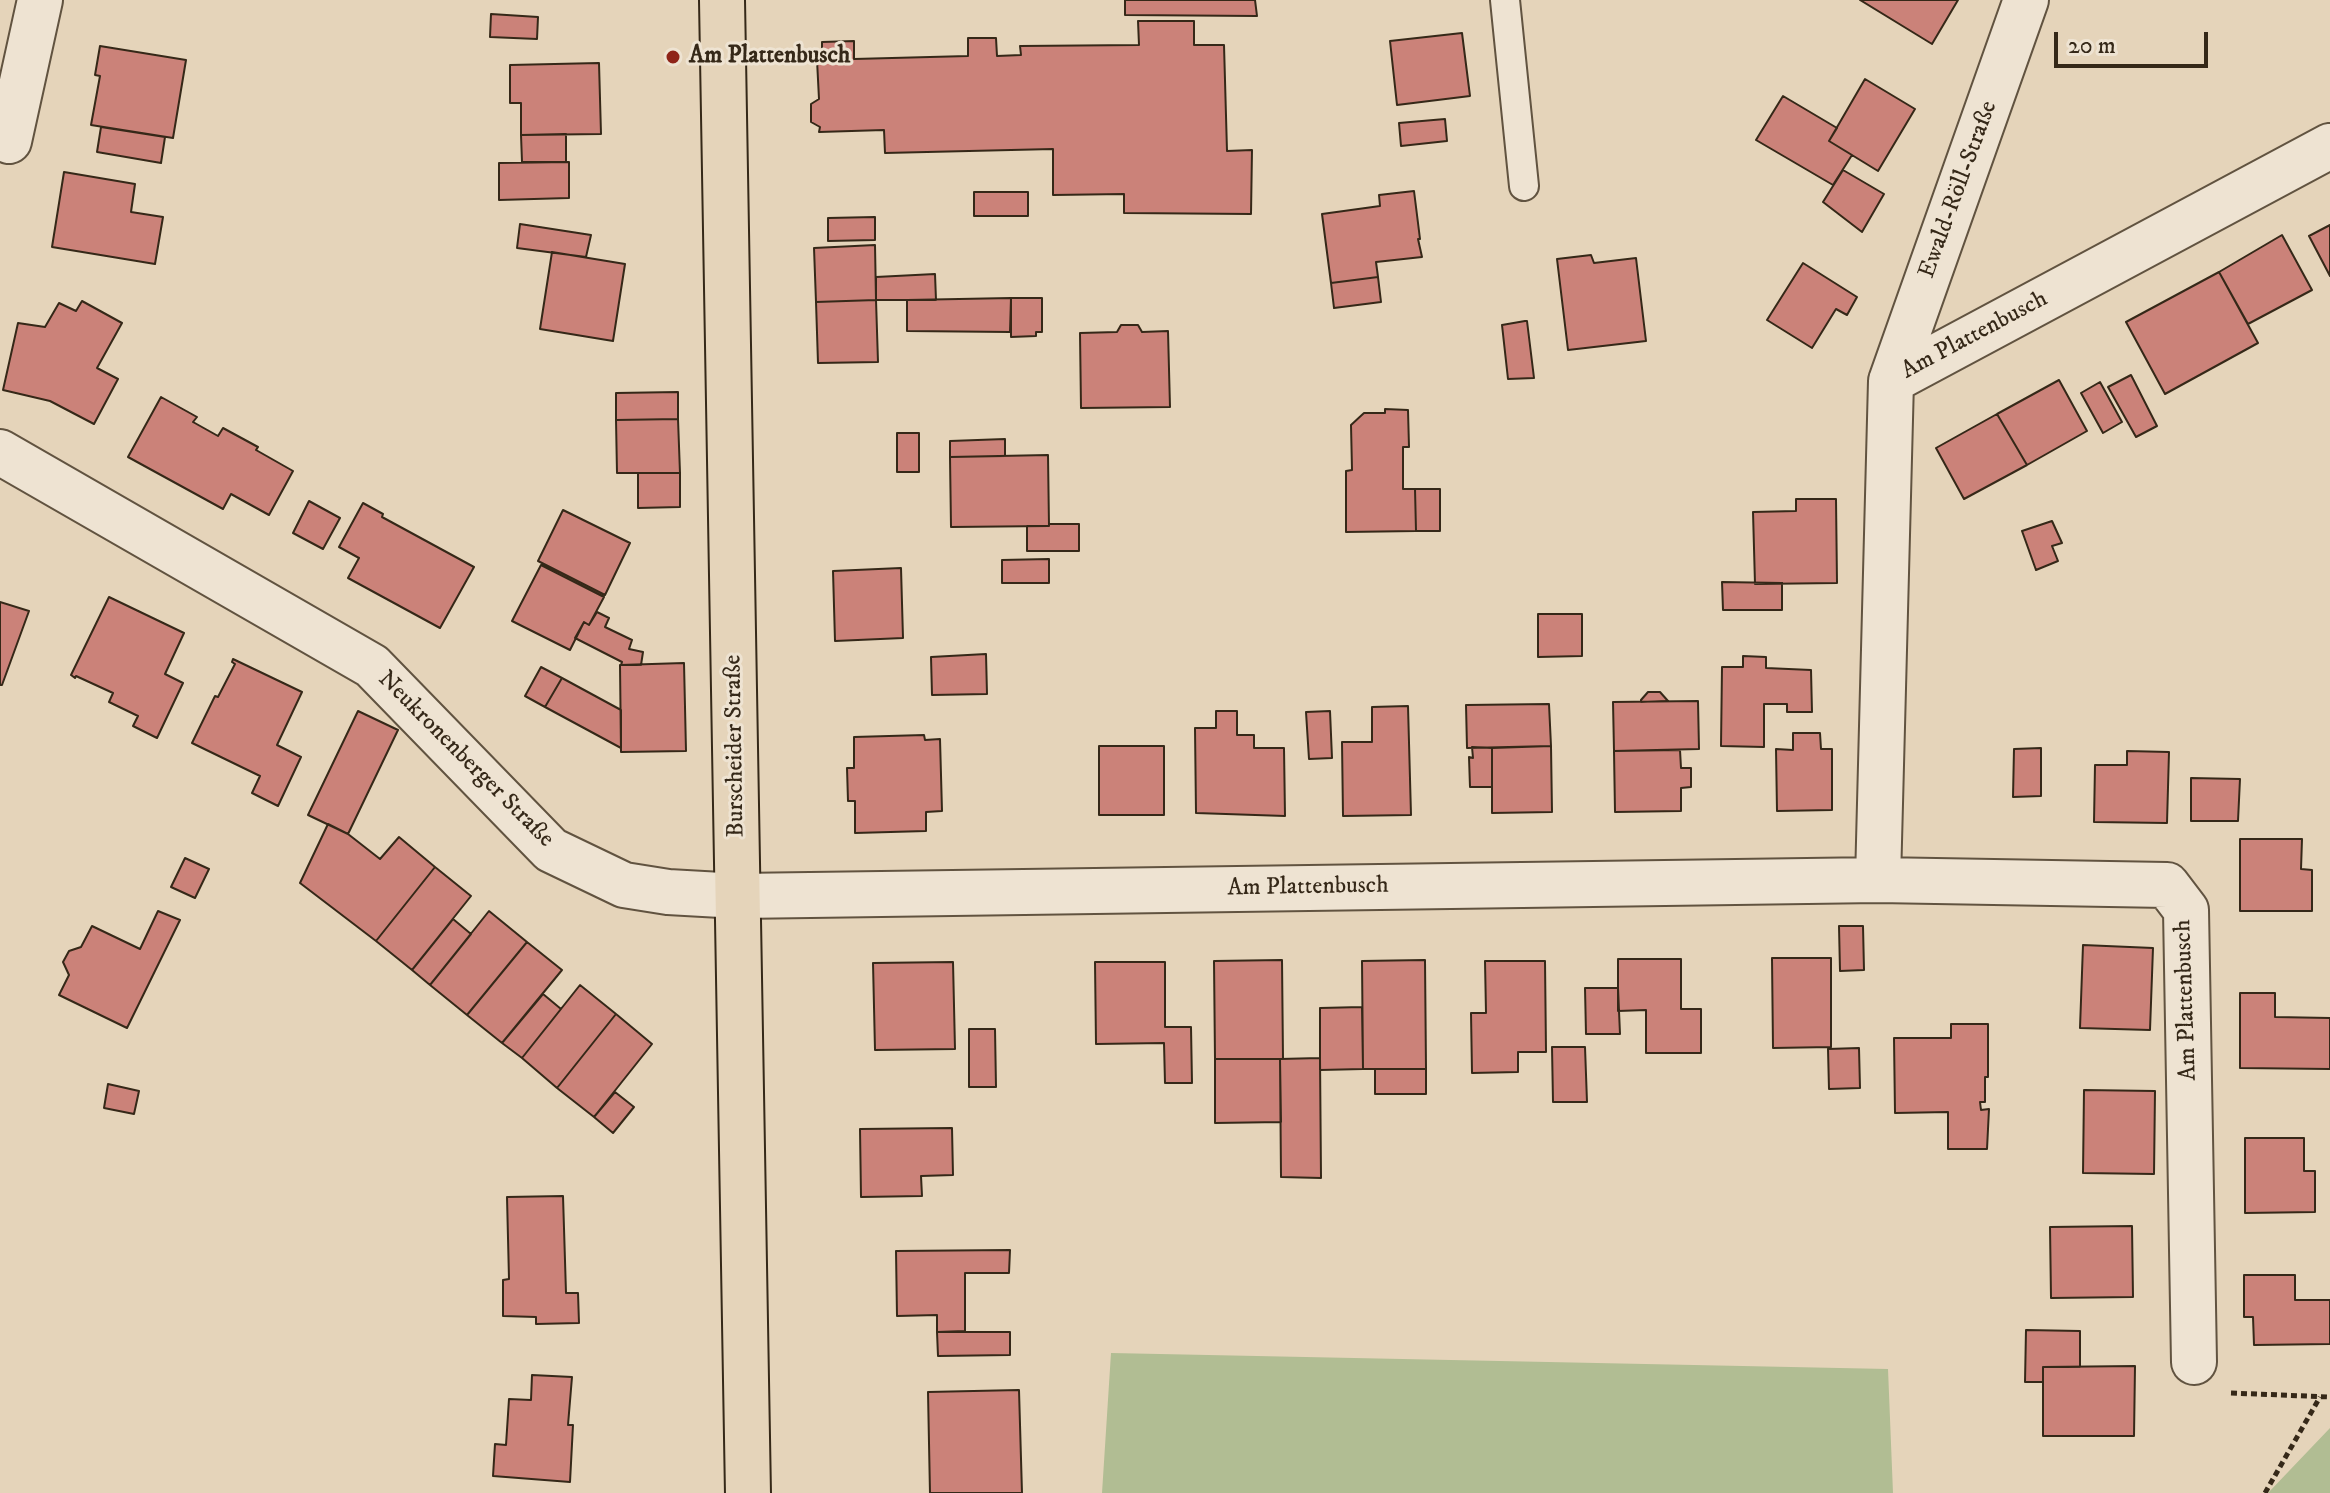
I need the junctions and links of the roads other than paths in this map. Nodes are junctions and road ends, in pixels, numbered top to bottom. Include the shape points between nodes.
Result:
1 (40, 0) edge
2 (722, 0) edge
3 (1505, 0) edge
4 (2026, 0) edge
5 (9, 141) dead end
6 (2330, 146) edge
7 (1524, 186) dead end
8 (1891, 381) junction
9 (0, 452) edge
10 (1878, 880) junction
11 (739, 896) junction
12 (2194, 1362) road end
13 (748, 1493) edge

1 - 5 street
2 - 11 main road, Burscheider Straße
3 - 7 lane
4 - 8 street, Ewald-Röll-Straße
6 - 8 street, Am Plattenbusch
8 - 10 street, Am Plattenbusch
9 - 11 street, Neukronenberger Straße via 372,666 551,850 624,885
10 - 11 street, Am Plattenbusch
10 - 12 street, Am Plattenbusch via 2167,885 2186,910
11 - 13 main road, Burscheider Straße

